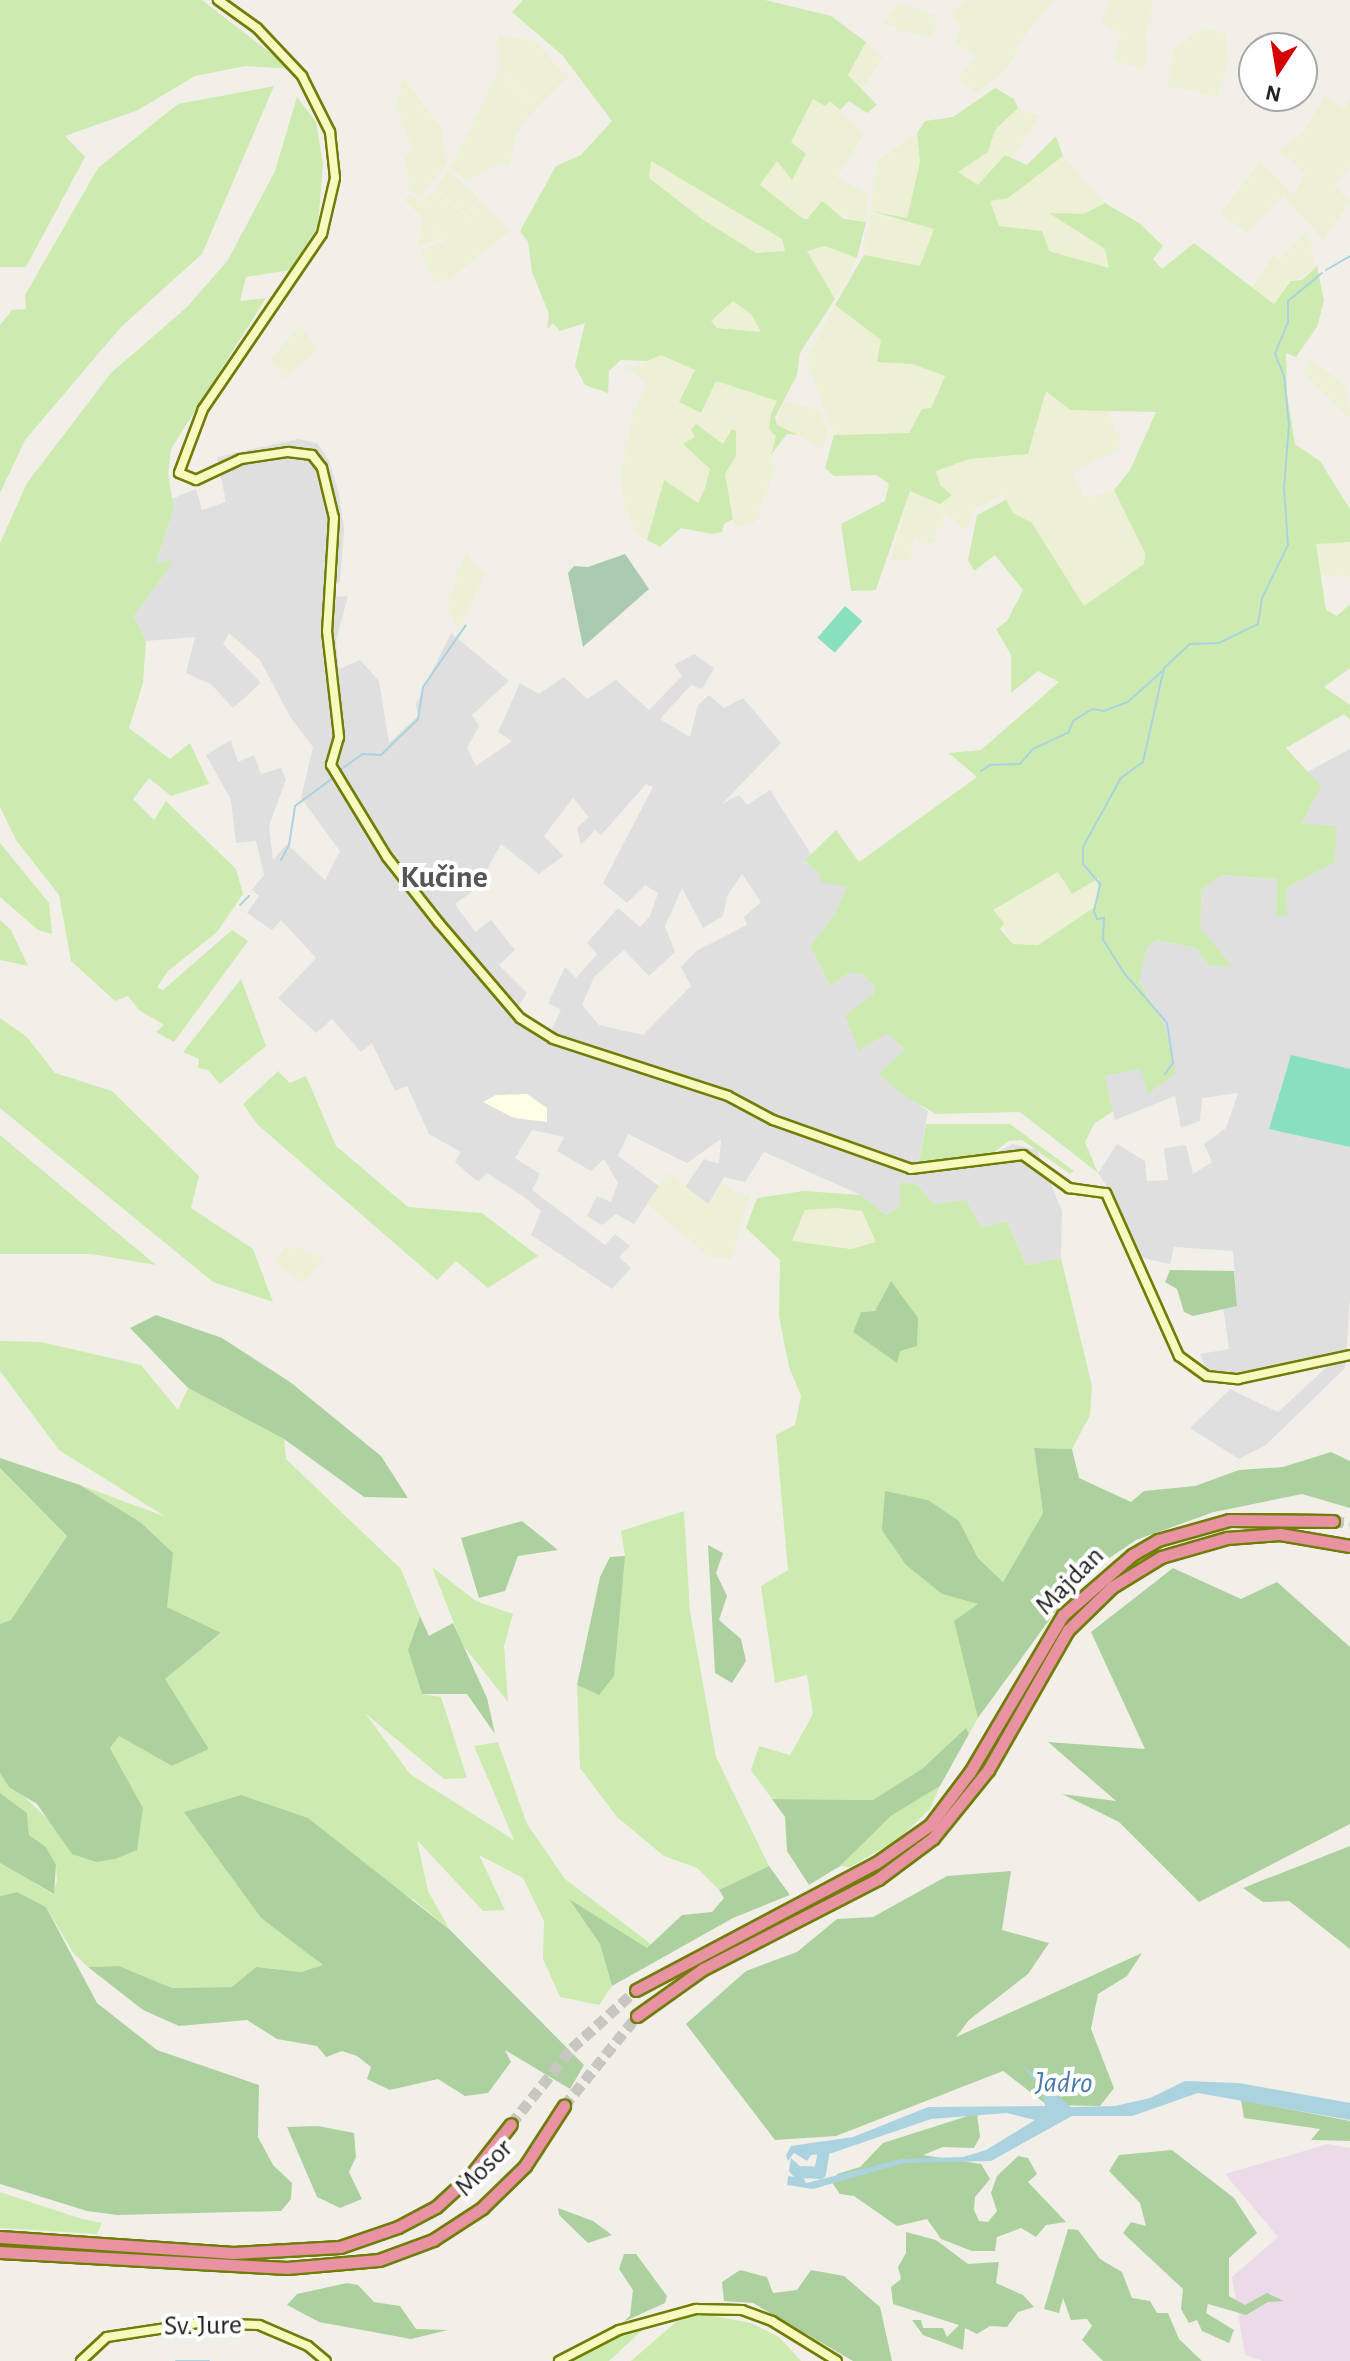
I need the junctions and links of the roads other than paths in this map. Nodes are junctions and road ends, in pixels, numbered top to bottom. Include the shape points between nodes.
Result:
1 (218, 0) edge
2 (1350, 1355) edge
3 (1333, 1521) tunnel mouth
4 (1350, 1546) edge
5 (816, 1903) junction
6 (636, 1990) tunnel mouth
7 (637, 2016) tunnel mouth
8 (564, 2106) tunnel mouth
9 (511, 2124) tunnel mouth
10 (0, 2237) edge
11 (0, 2252) edge
12 (81, 2361) edge
13 (326, 2361) edge
14 (559, 2361) edge
15 (837, 2361) edge

1 - 2 main road via 285,56 309,87 330,132 335,178 328,222 203,409 179,473 196,480 241,459 288,452 312,455 322,468 334,518 327,631 339,737 331,765 387,857 520,1018 553,1039 728,1096 773,1120 879,1159 919,1170 1016,1154 1034,1158 1069,1188 1106,1193 1179,1356 1207,1376 1238,1379
3 - 5 highway, Majdan via 1229,1520 1158,1540 1132,1555 1088,1589 1043,1643 946,1806 903,1846
4 - 5 highway, Majdan via 1280,1534 1250,1535 1206,1542 1143,1567 1084,1613 1054,1652 957,1814 906,1861
5 - 6 highway
5 - 7 highway via 703,1969
8 - 11 highway, Mosor via 505,2188 457,2226 407,2251 343,2266 287,2268
9 - 10 highway, Mosor via 436,2207 371,2239 290,2252
12 - 13 main road, Sv. Jure via 107,2337 198,2323 259,2325 308,2346
14 - 15 main road via 619,2330 684,2309 742,2310 772,2321

